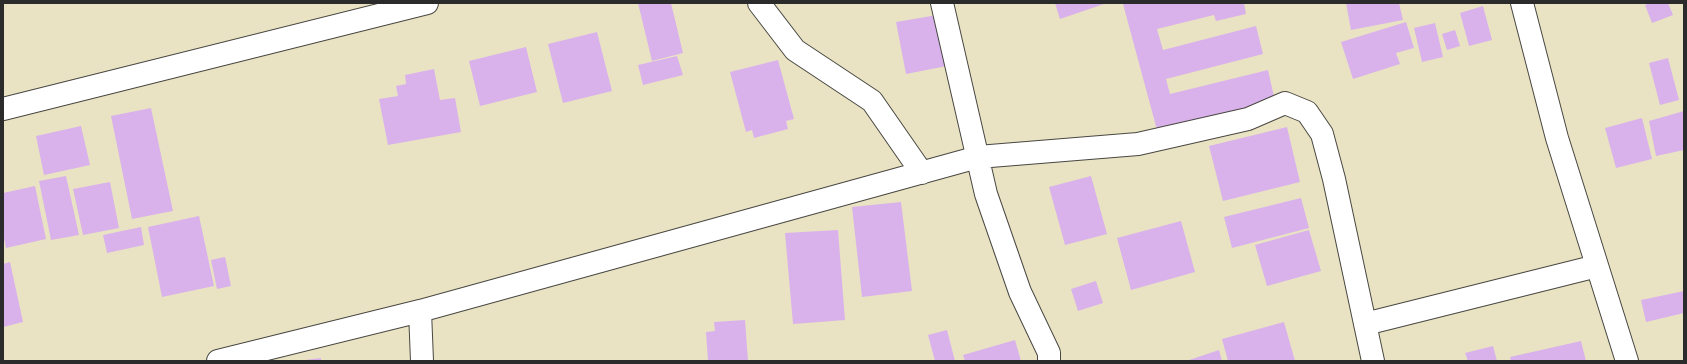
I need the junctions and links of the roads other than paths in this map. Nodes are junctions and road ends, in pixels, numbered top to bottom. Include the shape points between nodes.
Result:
1 (427, 3) edge
2 (759, 3) edge
3 (942, 3) edge
4 (1522, 3) edge
5 (3, 109) edge
6 (978, 157) junction
7 (922, 173) junction
8 (1597, 266) junction
9 (420, 311) junction
10 (1365, 324) junction
11 (218, 361) edge
12 (422, 361) edge
13 (1049, 361) edge
14 (1373, 361) edge
15 (1627, 361) edge

1 - 5 street
2 - 7 street via 795,50 872,101
3 - 6 street
4 - 8 street via 1557,138
6 - 7 street
6 - 10 street via 1138,144 1248,119 1285,103 1308,112 1322,134 1334,178
6 - 13 street via 986,194 1020,292 1049,353
7 - 9 street
8 - 10 street
8 - 15 street
9 - 11 street
9 - 12 street
10 - 14 street

